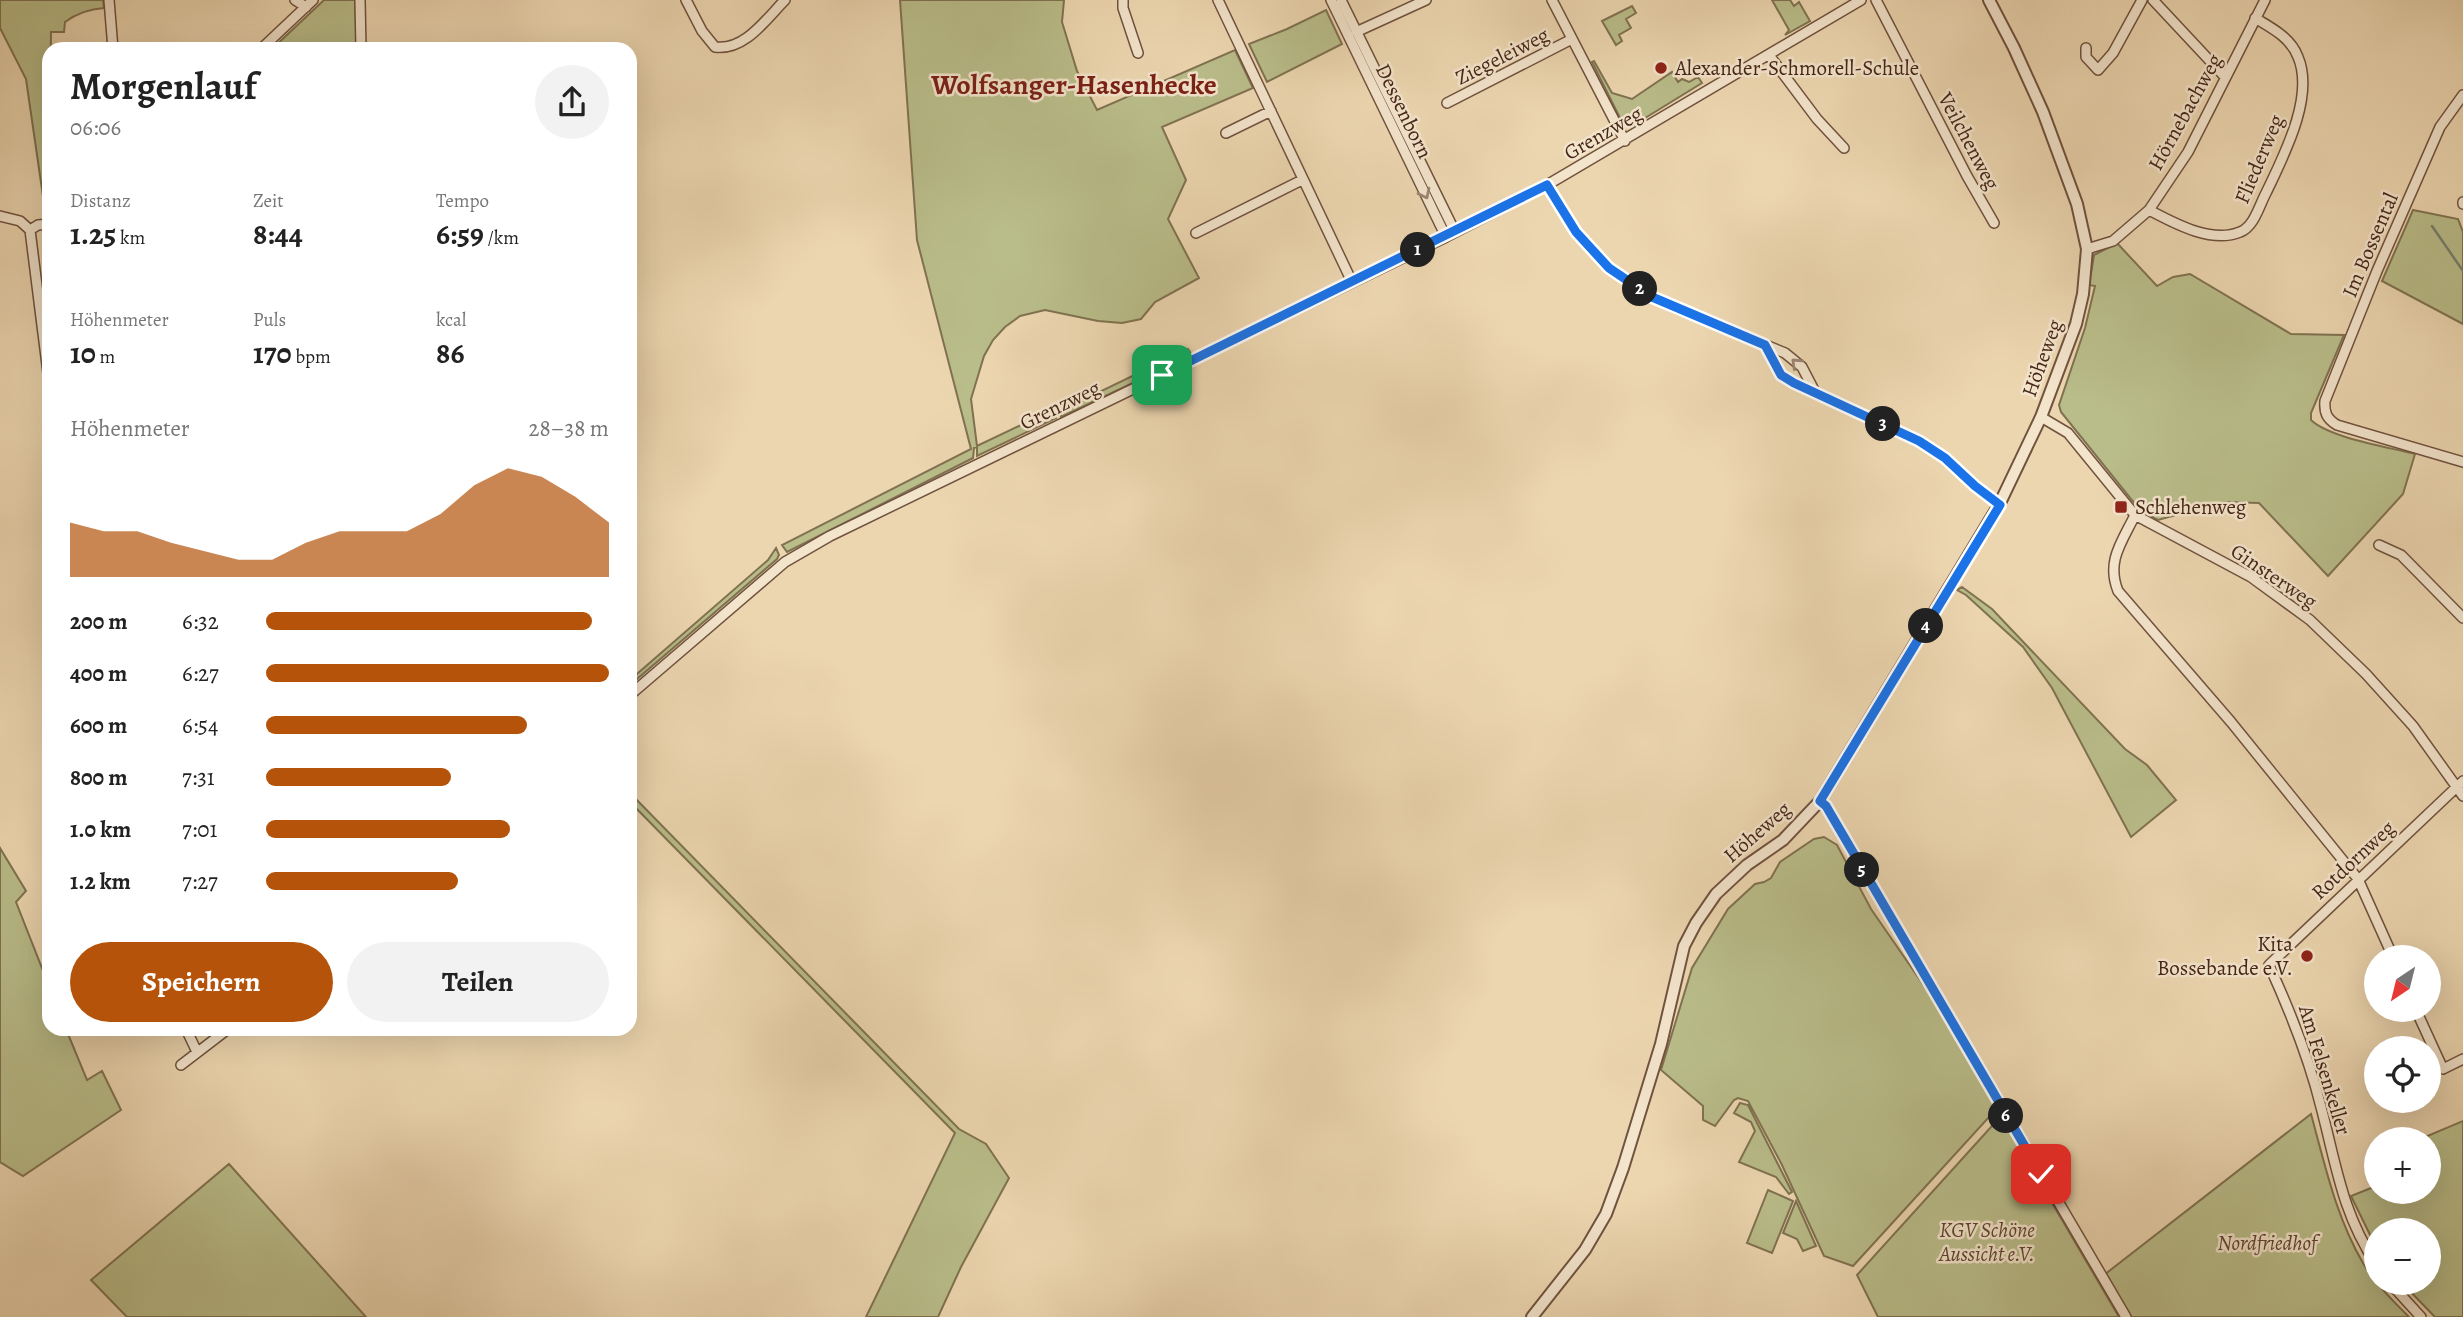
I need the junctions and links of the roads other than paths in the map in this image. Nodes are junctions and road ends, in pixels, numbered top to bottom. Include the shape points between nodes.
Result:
1 (109, 0) edge
2 (295, 0) edge
3 (360, 0) edge
4 (686, 0) edge
5 (785, 0) edge
6 (1123, 0) edge
7 (1218, 0) edge
8 (1331, 0) edge
9 (1341, 0) edge
10 (1426, 0) edge
11 (1552, 0) edge
12 (1861, 0) edge
13 (1876, 0) edge
14 (1989, 0) edge
15 (2142, 0) edge
16 (2153, 0) edge
17 (2265, 0) edge
18 (309, 3) edge
19 (2255, 18) junction
20 (1356, 32) junction
21 (1572, 39) junction
22 (112, 42) edge
23 (268, 42) edge
24 (361, 42) edge
25 (2086, 48) dead end
26 (1138, 53) dead end
27 (1769, 55) junction
28 (2225, 77) junction
29 (2462, 98) edge
30 (1447, 103) dead end
31 (1271, 111) junction
32 (1226, 133) dead end
33 (1625, 141) junction
34 (1844, 148) dead end
35 (1302, 180) junction
36 (1547, 185) junction
37 (2149, 210) junction
38 (0, 214) edge
39 (1994, 223) dead end
40 (42, 225) edge
41 (30, 230) junction
42 (1455, 232) junction
43 (1196, 233) dead end
44 (1446, 237) junction
45 (2087, 249) junction
46 (1352, 282) junction
47 (42, 325) edge
48 (1765, 345) junction
49 (1815, 392) junction
50 (2041, 416) junction
51 (2463, 462) edge
52 (2000, 505) junction
53 (2135, 515) junction
54 (2379, 545) dead end
55 (2463, 618) edge
56 (637, 689) edge
57 (2460, 784) edge
58 (2463, 796) edge
59 (1820, 801) junction
60 (2358, 879) junction
61 (2388, 945) edge
62 (2269, 965) joint
63 (2421, 1022) edge
64 (189, 1036) edge
65 (219, 1036) edge
66 (197, 1052) junction
67 (2463, 1059) edge
68 (181, 1065) dead end
69 (2364, 1242) edge
70 (2401, 1295) edge
71 (1533, 1315) edge
72 (2126, 1317) edge
73 (2421, 1317) edge

1 - 22 street
2 - 18 street
3 - 24 street
4 - 5 street via 702,31 715,47 724,48 743,43
6 - 26 street
7 - 31 street
8 -> 44 street, Dessenborn
9 - 20 street, Dessenborn
10 - 20 street
11 - 21 street
12 - 27 street, Grenzweg
13 - 39 street, Veilchenweg
14 - 45 street, Höheweg via 2043,112 2077,204
15 - 25 street via 2113,53 2098,70 2086,57
16 - 28 street
17 - 19 street, Hörnebachweg
18 - 23 street
19 - 28 street, Hörnebachweg
19 - 37 street, Fliederweg via 2282,34 2298,56 2303,82 2286,151 2252,221 2228,236 2190,228
20 - 42 street, Dessenborn
21 - 30 street, Ziegeleiweg
21 - 33 street
27 - 33 street, Grenzweg
27 - 34 street
28 - 37 street, Hörnebachweg via 2188,152
29 - 51 street, Im Bossental via 2440,127 2377,271 2325,401 2325,414 2337,425
31 - 32 street
31 - 35 street
33 - 36 street, Grenzweg
35 - 43 street
35 - 46 street
36 - 42 street, Grenzweg
36 - 48 street via 1576,232 1609,268 1652,297
37 - 45 street, Hörnebachweg via 2113,241
38 - 41 street
40 - 41 street
41 - 47 street
42 - 44 street, Grenzweg
44 - 46 street, Grenzweg
45 - 50 street, Höheweg via 2076,324
46 - 56 street, Grenzweg via 830,536 785,562
49 -> 48 street via 1795,359
48 - 49 street via 1781,375
49 - 52 street via 1919,441
50 - 52 street, Höheweg
50 - 53 street, Ginsterweg via 2068,433
52 - 59 street, Höheweg
53 - 57 street, Ginsterweg via 2251,577 2310,620 2366,674
53 - 60 street via 2113,563 2118,591
54 - 55 street via 2401,555
57 - 58 street, Ginsterweg
57 - 60 street, Rotdornweg
59 - 71 street, Höheweg via 1783,840 1716,894 1696,923 1684,946 1661,1044 1606,1214 1585,1250
59 - 72 street
60 - 61 street
60 - 62 street, Rotdornweg
62 - 69 street, Am Felsenkeller via 2310,1066 2342,1195
63 - 67 street via 2443,1069
64 - 66 street
65 - 66 street
66 - 68 street
70 - 73 street

